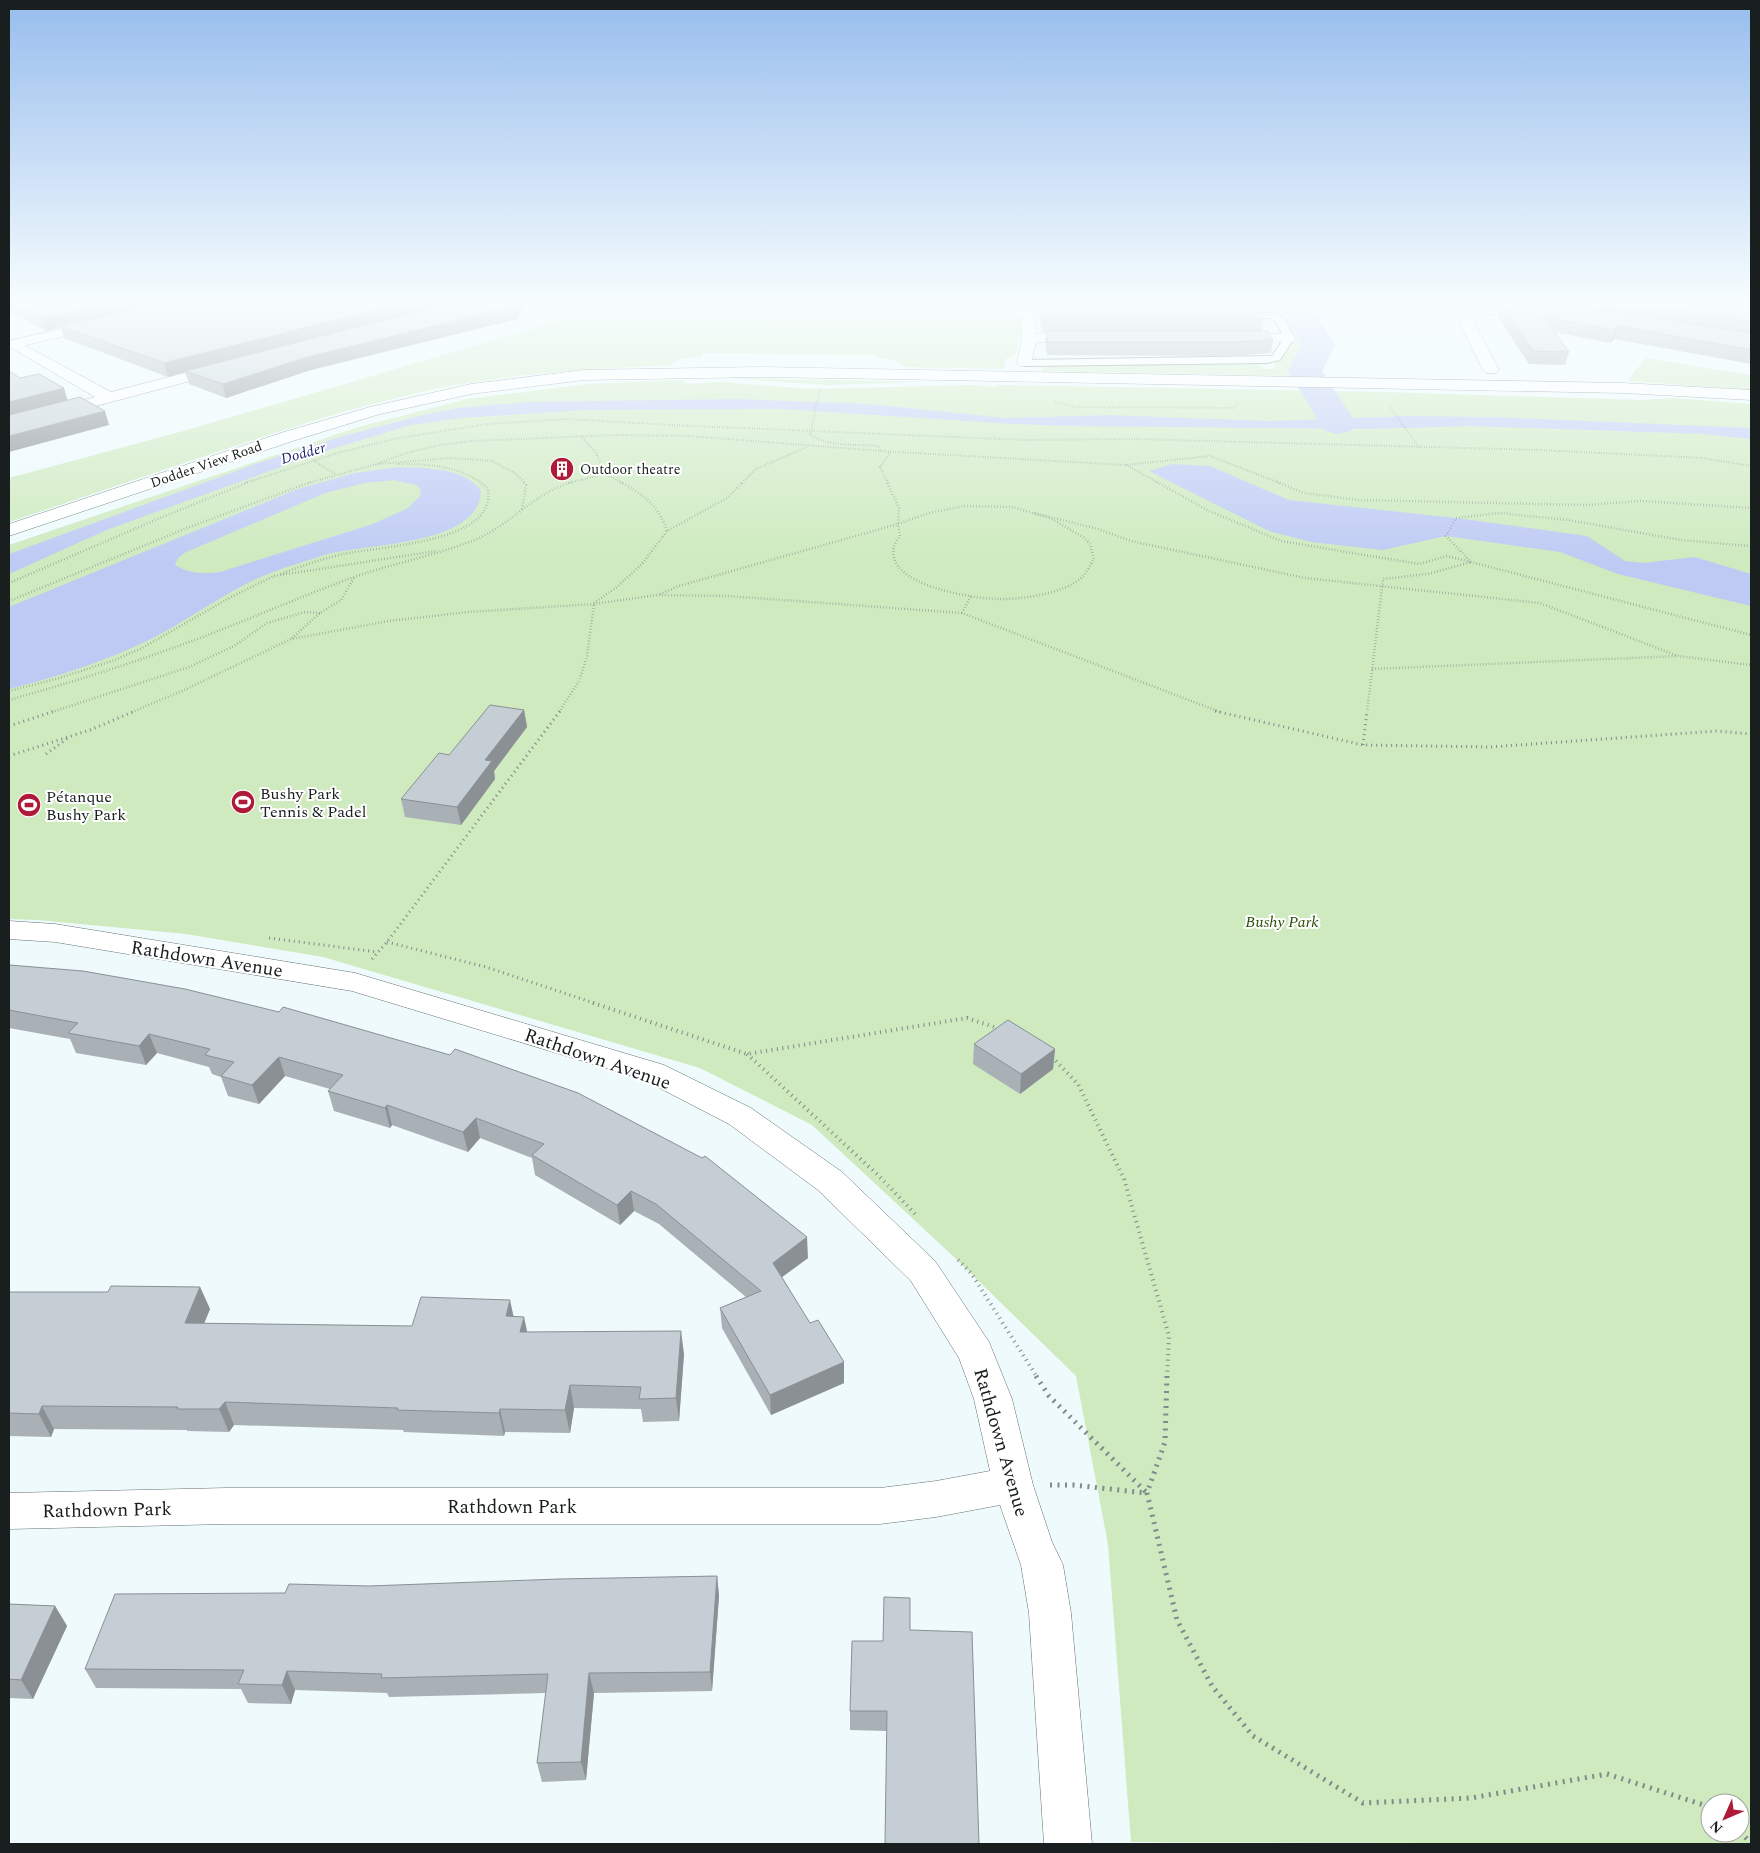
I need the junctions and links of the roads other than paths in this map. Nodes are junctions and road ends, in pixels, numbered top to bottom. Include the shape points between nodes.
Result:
1 (95, 390) edge
2 (138, 390) edge
3 (469, 390) edge
4 (1674, 390) edge
5 (1751, 395) edge
6 (109, 398) junction
7 (9, 424) edge
8 (9, 530) edge
9 (9, 930) edge
10 (1013, 1485) junction
11 (9, 1512) edge
12 (1068, 1844) edge

1 - 6 street
2 - 6 street
3 - 8 street, Dodder View Road via 353,416
4 - 5 street, Dodder View Road
6 - 7 street
9 - 10 street, Rathdown Avenue via 55,933 355,982 653,1072 740,1116 830,1180 924,1271 976,1354 993,1399
10 - 11 street, Rathdown Park via 880,1506 227,1506
10 - 12 street, Rathdown Avenue via 1042,1565 1050,1613

